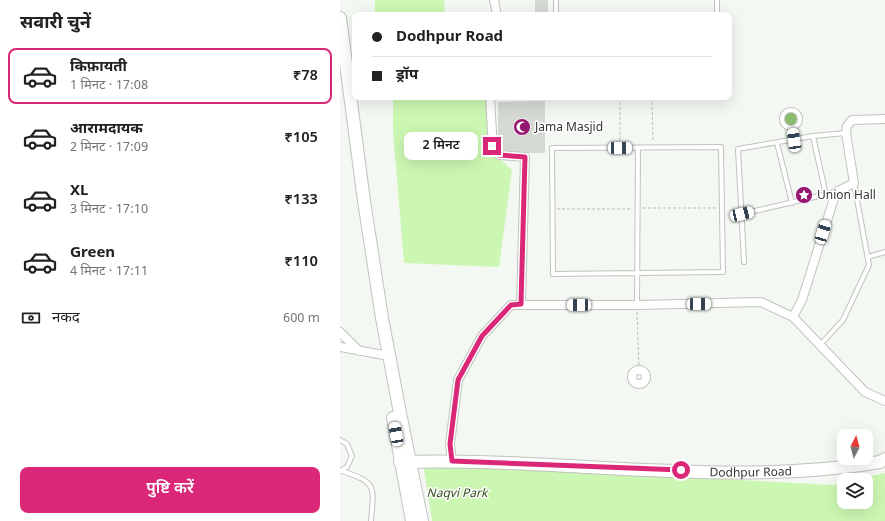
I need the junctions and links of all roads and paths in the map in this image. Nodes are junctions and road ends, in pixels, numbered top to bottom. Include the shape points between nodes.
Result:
1 (494, 0) edge
2 (556, 0) edge
3 (717, 0) edge
4 (496, 12) edge
5 (556, 12) edge
6 (717, 12) edge
7 (340, 18) edge
8 (340, 77) edge
9 (490, 100) edge
10 (620, 100) edge
11 (652, 100) edge
12 (885, 119) edge
13 (793, 128) junction
14 (846, 133) junction
15 (813, 136) junction
16 (794, 140) junction
17 (777, 143) junction
18 (620, 148) junction
19 (638, 148) junction
20 (654, 148) junction
21 (854, 183) junction
22 (836, 192) junction
23 (826, 194) junction
24 (792, 203) junction
25 (742, 214) junction
26 (885, 252) edge
27 (868, 257) junction
28 (744, 262) dead end
29 (637, 273) junction
30 (521, 304) junction
31 (637, 305) junction
32 (793, 317) junction
33 (340, 332) edge
34 (820, 345) junction
35 (340, 347) edge
36 (360, 351) junction
37 (386, 356) junction
38 (639, 369) dead end
39 (885, 401) edge
40 (340, 440) edge
41 (885, 459) edge
42 (452, 461) junction
43 (405, 462) junction
44 (341, 471) edge
45 (371, 521) edge
46 (412, 521) edge
47 (422, 521) edge

1 - 4 street
2 - 5 lane
3 - 6 lane
7 - 37 main road
8 - 37 main road via 364,256
9 - 30 street via 493,150 499,155 525,157
10 - 18 path
11 - 20 path
12 - 14 street via 852,120 847,126
13 - 13 lane via 786,126 782,120 784,114 790,110 797,112 800,118 799,124
13 - 16 lane
14 - 15 lane
14 - 21 street
15 - 16 lane
15 - 23 lane
16 - 17 lane
17 - 24 lane
17 - 25 lane via 738,150
18 - 19 lane
18 - 29 lane via 552,148 553,274
19 - 20 lane
19 - 29 lane
20 - 29 lane via 721,147 723,272
21 - 22 street
21 - 27 lane
22 - 23 lane
22 - 32 street via 802,300
23 - 24 lane
24 - 25 lane
25 - 28 lane
26 - 27 lane
27 - 34 lane via 869,265 843,320
29 - 31 lane
30 - 31 street
30 - 42 street via 511,305 482,336 458,380 450,444
31 - 32 street via 761,302
31 - 38 path
32 - 34 street
33 - 36 street
34 - 39 street via 865,392
35 - 36 street
36 - 37 street
37 - 43 main road
40 - 44 lane via 347,444 352,456 347,467
41 - 42 main road, Dodhpur Road via 842,468 742,473
42 - 43 main road, Dodhpur Road
43 - 46 main road
43 - 47 main road
44 - 45 lane via 370,483 373,489

